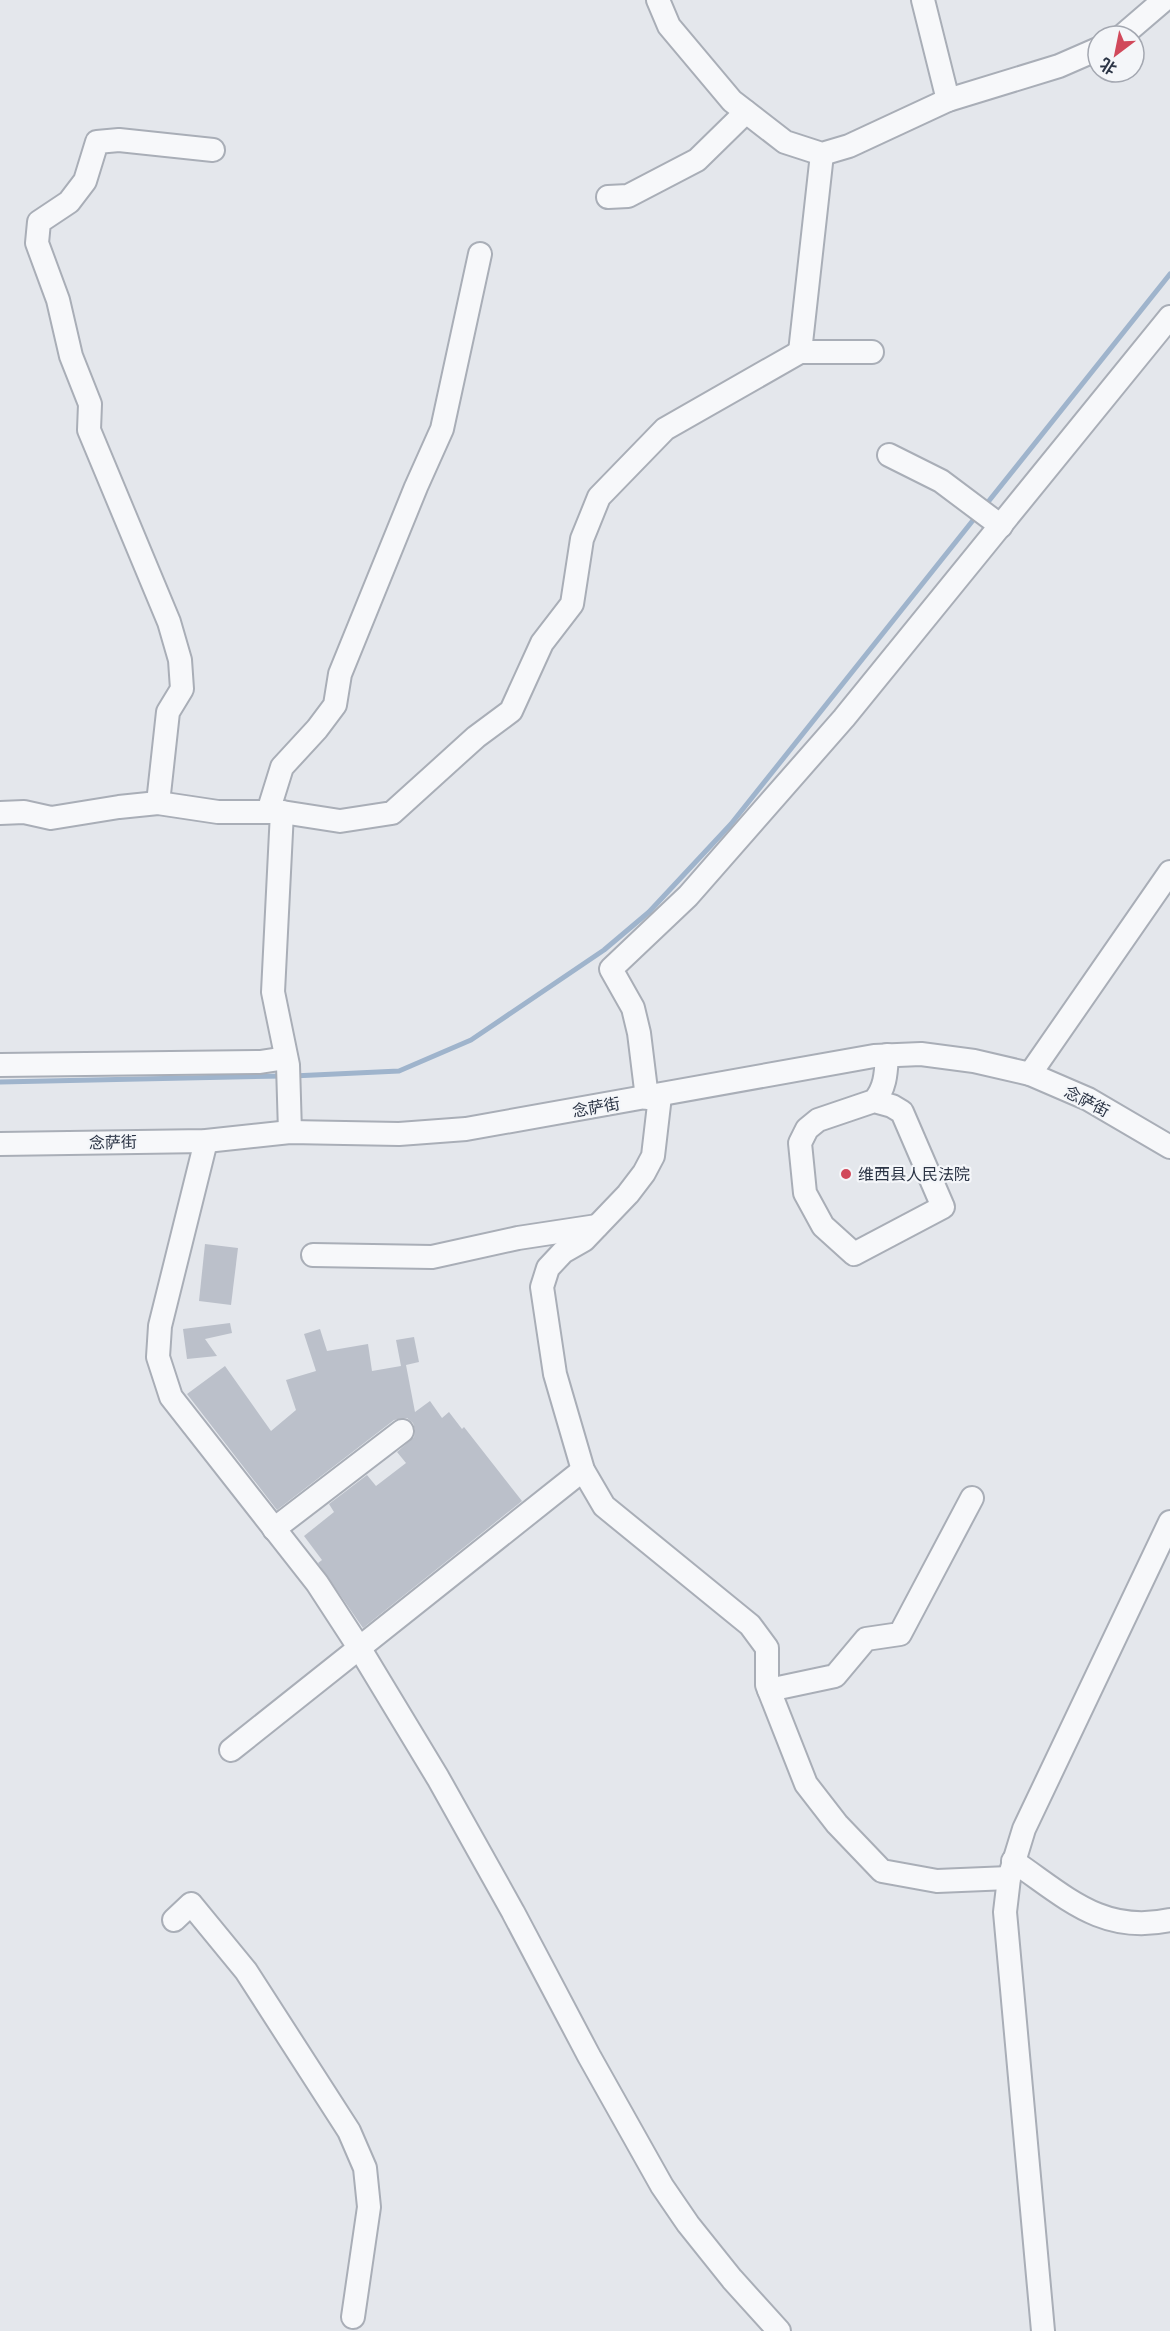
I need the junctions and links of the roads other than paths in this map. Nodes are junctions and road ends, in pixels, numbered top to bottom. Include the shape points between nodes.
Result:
1 (658, 0) edge
2 (923, 0) edge
3 (1164, 0) edge
4 (1136, 24) edge
5 (1086, 54) edge
6 (948, 100) junction
7 (746, 112) junction
8 (213, 150) dead end
9 (822, 154) junction
10 (608, 197) dead end
11 (480, 254) dead end
12 (1170, 317) edge
13 (800, 352) junction
14 (872, 352) dead end
15 (889, 455) dead end
16 (1001, 526) junction
17 (158, 803) junction
18 (275, 812) junction
19 (0, 813) edge
20 (1170, 872) edge
21 (887, 1055) junction
22 (0, 1065) edge
23 (288, 1070) junction
24 (1030, 1074) junction
25 (654, 1097) junction
26 (874, 1101) junction
27 (290, 1132) junction
28 (206, 1140) junction
29 (0, 1144) edge
30 (1170, 1147) edge
31 (597, 1226) junction
32 (313, 1255) dead end
33 (402, 1431) dead end
34 (583, 1470) junction
35 (972, 1498) dead end
36 (1170, 1522) edge
37 (274, 1529) junction
38 (360, 1649) junction
39 (769, 1690) junction
40 (231, 1750) dead end
41 (1011, 1869) junction
42 (174, 1920) dead end
43 (1170, 1920) edge
44 (353, 2317) dead end
45 (779, 2331) edge
46 (1043, 2331) edge

1 - 7 street via 669,26 732,101
2 - 6 street
3 - 4 street
5 - 6 street
6 - 9 street via 849,146
7 - 9 street via 785,142
7 - 10 street via 697,160 628,196
8 - 17 street via 119,140 97,142 86,181 69,202 39,222 37,243 58,300 71,356 90,404 89,430 169,622 180,660 182,689 168,712
9 - 13 street
11 - 18 street via 442,429 340,674 335,705 282,767
12 - 16 street
13 - 14 street
13 - 18 street via 665,429 599,497 582,539 572,604 542,643 511,711 476,737 392,813 340,821
15 - 16 street via 941,480
16 - 25 street via 732,849 657,929 611,969 633,1008
17 - 18 street via 218,812
17 - 19 street via 51,818 24,812
18 - 23 street via 273,992
20 - 24 street
21 - 24 street, 念萨街 via 921,1053 974,1060
21 - 25 street, 念萨街
21 - 26 street via 881,1094
22 - 23 street via 260,1062
23 - 27 street
24 - 30 street, 念萨街 via 1088,1099
25 - 27 street, 念萨街 via 466,1129 399,1134
25 - 31 street via 653,1156 628,1194
26 - 26 street via 902,1112 943,1208 854,1254 823,1226 805,1193 800,1143 807,1129 818,1120
27 - 28 street, 念萨街
28 - 29 street, 念萨街
28 - 37 street via 160,1326 158,1357 171,1397
31 - 32 street via 432,1257
31 - 34 street via 548,1268 542,1287 555,1374
33 - 37 street
34 - 38 street
34 - 39 street via 604,1506 750,1625 767,1648
35 - 39 street via 900,1634 866,1639 835,1676
36 - 41 street via 1024,1829
37 - 38 street via 317,1583
38 - 40 street
38 - 45 street via 438,1778 662,2186 732,2279
39 - 41 street via 806,1784 837,1824 882,1870 937,1881
41 - 43 street via 1093,1915 1116,1922
41 - 46 street via 1005,1912
42 - 44 street via 191,1904 246,1971 349,2131 365,2168 369,2207

